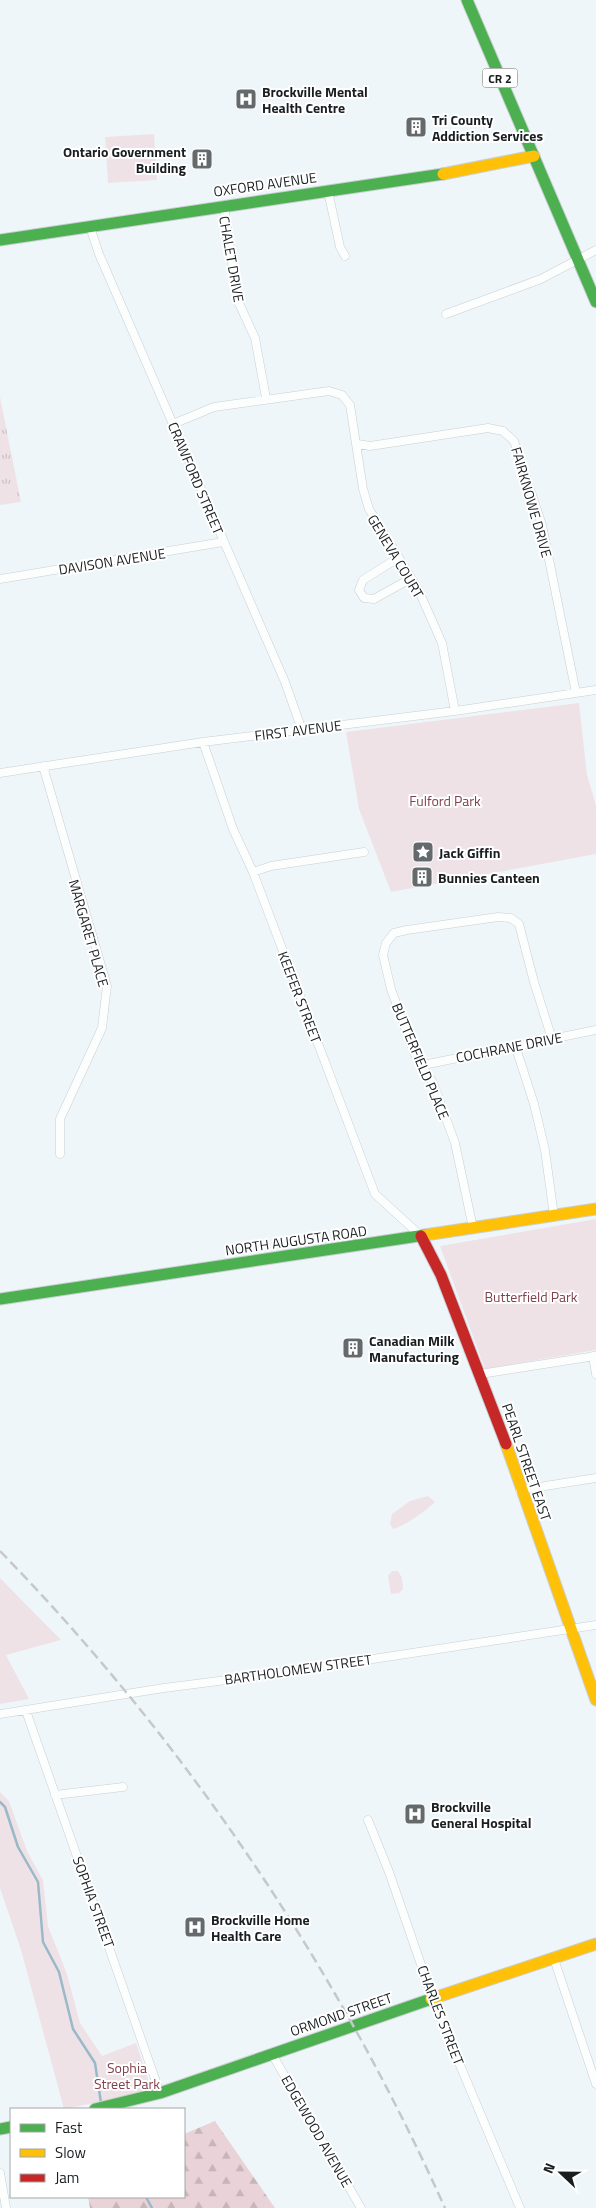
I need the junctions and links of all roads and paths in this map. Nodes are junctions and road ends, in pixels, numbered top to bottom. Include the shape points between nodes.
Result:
1 (467, 0) edge
2 (534, 156) junction
3 (328, 191) junction
4 (224, 205) junction
5 (90, 227) junction
6 (0, 240) edge
7 (596, 250) edge
8 (345, 256) dead end
9 (578, 259) junction
10 (596, 302) edge
11 (446, 314) dead end
12 (266, 398) junction
13 (173, 424) junction
14 (358, 444) junction
15 (223, 542) junction
16 (398, 558) junction
17 (0, 579) edge
18 (410, 579) junction
19 (596, 690) edge
20 (576, 693) junction
21 (455, 711) junction
22 (302, 730) junction
23 (203, 742) junction
24 (43, 766) junction
25 (0, 773) edge
26 (364, 852) dead end
27 (253, 872) junction
28 (596, 1030) edge
29 (552, 1039) junction
30 (515, 1045) junction
31 (423, 1064) junction
32 (60, 1154) dead end
33 (596, 1209) edge
34 (554, 1216) junction
35 (473, 1228) junction
36 (421, 1236) junction
37 (0, 1299) edge
38 (595, 1356) edge
39 (480, 1374) junction
40 (596, 1374) edge
41 (596, 1478) edge
42 (520, 1490) junction
43 (596, 1625) edge
44 (571, 1629) junction
45 (596, 1700) edge
46 (26, 1711) junction
47 (0, 1714) edge
48 (123, 1788) dead end
49 (55, 1795) junction
50 (368, 1820) dead end
51 (596, 1944) edge
52 (554, 1959) junction
53 (434, 2000) junction
54 (272, 2054) junction
55 (596, 2084) edge
56 (160, 2093) junction
57 (100, 2108) edge
58 (0, 2173) edge
59 (6, 2208) edge
60 (361, 2208) edge
61 (520, 2208) edge

1 - 2 street, CR 2
2 - 3 street, OXFORD AVENUE via 467,170
2 - 9 street
3 - 4 street, OXFORD AVENUE
3 - 8 street via 340,247
4 - 5 street, OXFORD AVENUE
4 - 12 street, CHALET DRIVE via 237,299 255,338
5 - 6 street, OXFORD AVENUE
5 - 13 street, CRAWFORD STREET
7 - 9 street
9 - 10 street
9 - 11 street via 541,279
12 - 13 street, GENEVA COURT via 214,407
12 - 14 street, GENEVA COURT via 329,391 342,394 350,405
13 - 15 street, CRAWFORD STREET
14 - 16 street, GENEVA COURT via 369,510
14 - 20 street, FAIRKNOWE DRIVE via 370,446 488,428 503,431 514,441 542,525
15 - 17 street, DAVISON AVENUE
15 - 22 street, CRAWFORD STREET via 285,682
16 - 18 street, GENEVA COURT
16 - 18 street via 363,580 359,590 364,598 374,598
18 - 21 street, GENEVA COURT via 418,589 442,643
19 - 20 street, FIRST AVENUE
20 - 21 street, FIRST AVENUE
21 - 22 street, FIRST AVENUE
22 - 23 street, FIRST AVENUE
23 - 24 street, FIRST AVENUE
23 - 27 street, KEEFER STREET via 233,829
24 - 25 street, FIRST AVENUE
24 - 32 street, MARGARET PLACE via 107,986 102,1028 60,1119
26 - 27 street via 271,866
27 - 36 street, KEEFER STREET via 375,1194
28 - 29 street, COCHRANE DRIVE
29 - 30 street, COCHRANE DRIVE
29 - 31 street, BUTTERFIELD PLACE via 519,924 510,918 498,917 407,930 394,934 386,943 383,955 391,989 415,1054
30 - 31 street, COCHRANE DRIVE
30 - 34 street via 545,1150
31 - 35 street, BUTTERFIELD PLACE via 455,1143
33 - 34 street, NORTH AUGUSTA ROAD
34 - 35 street, NORTH AUGUSTA ROAD
35 - 36 street, NORTH AUGUSTA ROAD
36 - 37 street, NORTH AUGUSTA ROAD
36 - 39 street, PEARL STREET EAST via 441,1275
38 - 39 street
38 - 40 street
39 - 42 street, PEARL STREET EAST
41 - 42 street
42 - 44 street, PEARL STREET EAST
43 - 44 street, BARTHOLOMEW STREET
44 - 45 street, PEARL STREET EAST
44 - 46 street, BARTHOLOMEW STREET
46 - 47 street, BARTHOLOMEW STREET
46 - 49 street, SOPHIA STREET
48 - 49 street
49 - 56 street, SOPHIA STREET
50 - 53 street, CHARLES STREET
51 - 52 street, ORMOND STREET
52 - 53 street, ORMOND STREET
52 - 55 street
53 - 54 street, ORMOND STREET via 348,2026
53 - 61 street, CHARLES STREET
54 - 56 street, ORMOND STREET
54 - 60 street, EDGEWOOD AVENUE
56 - 57 street, ORMOND STREET
58 - 59 street

